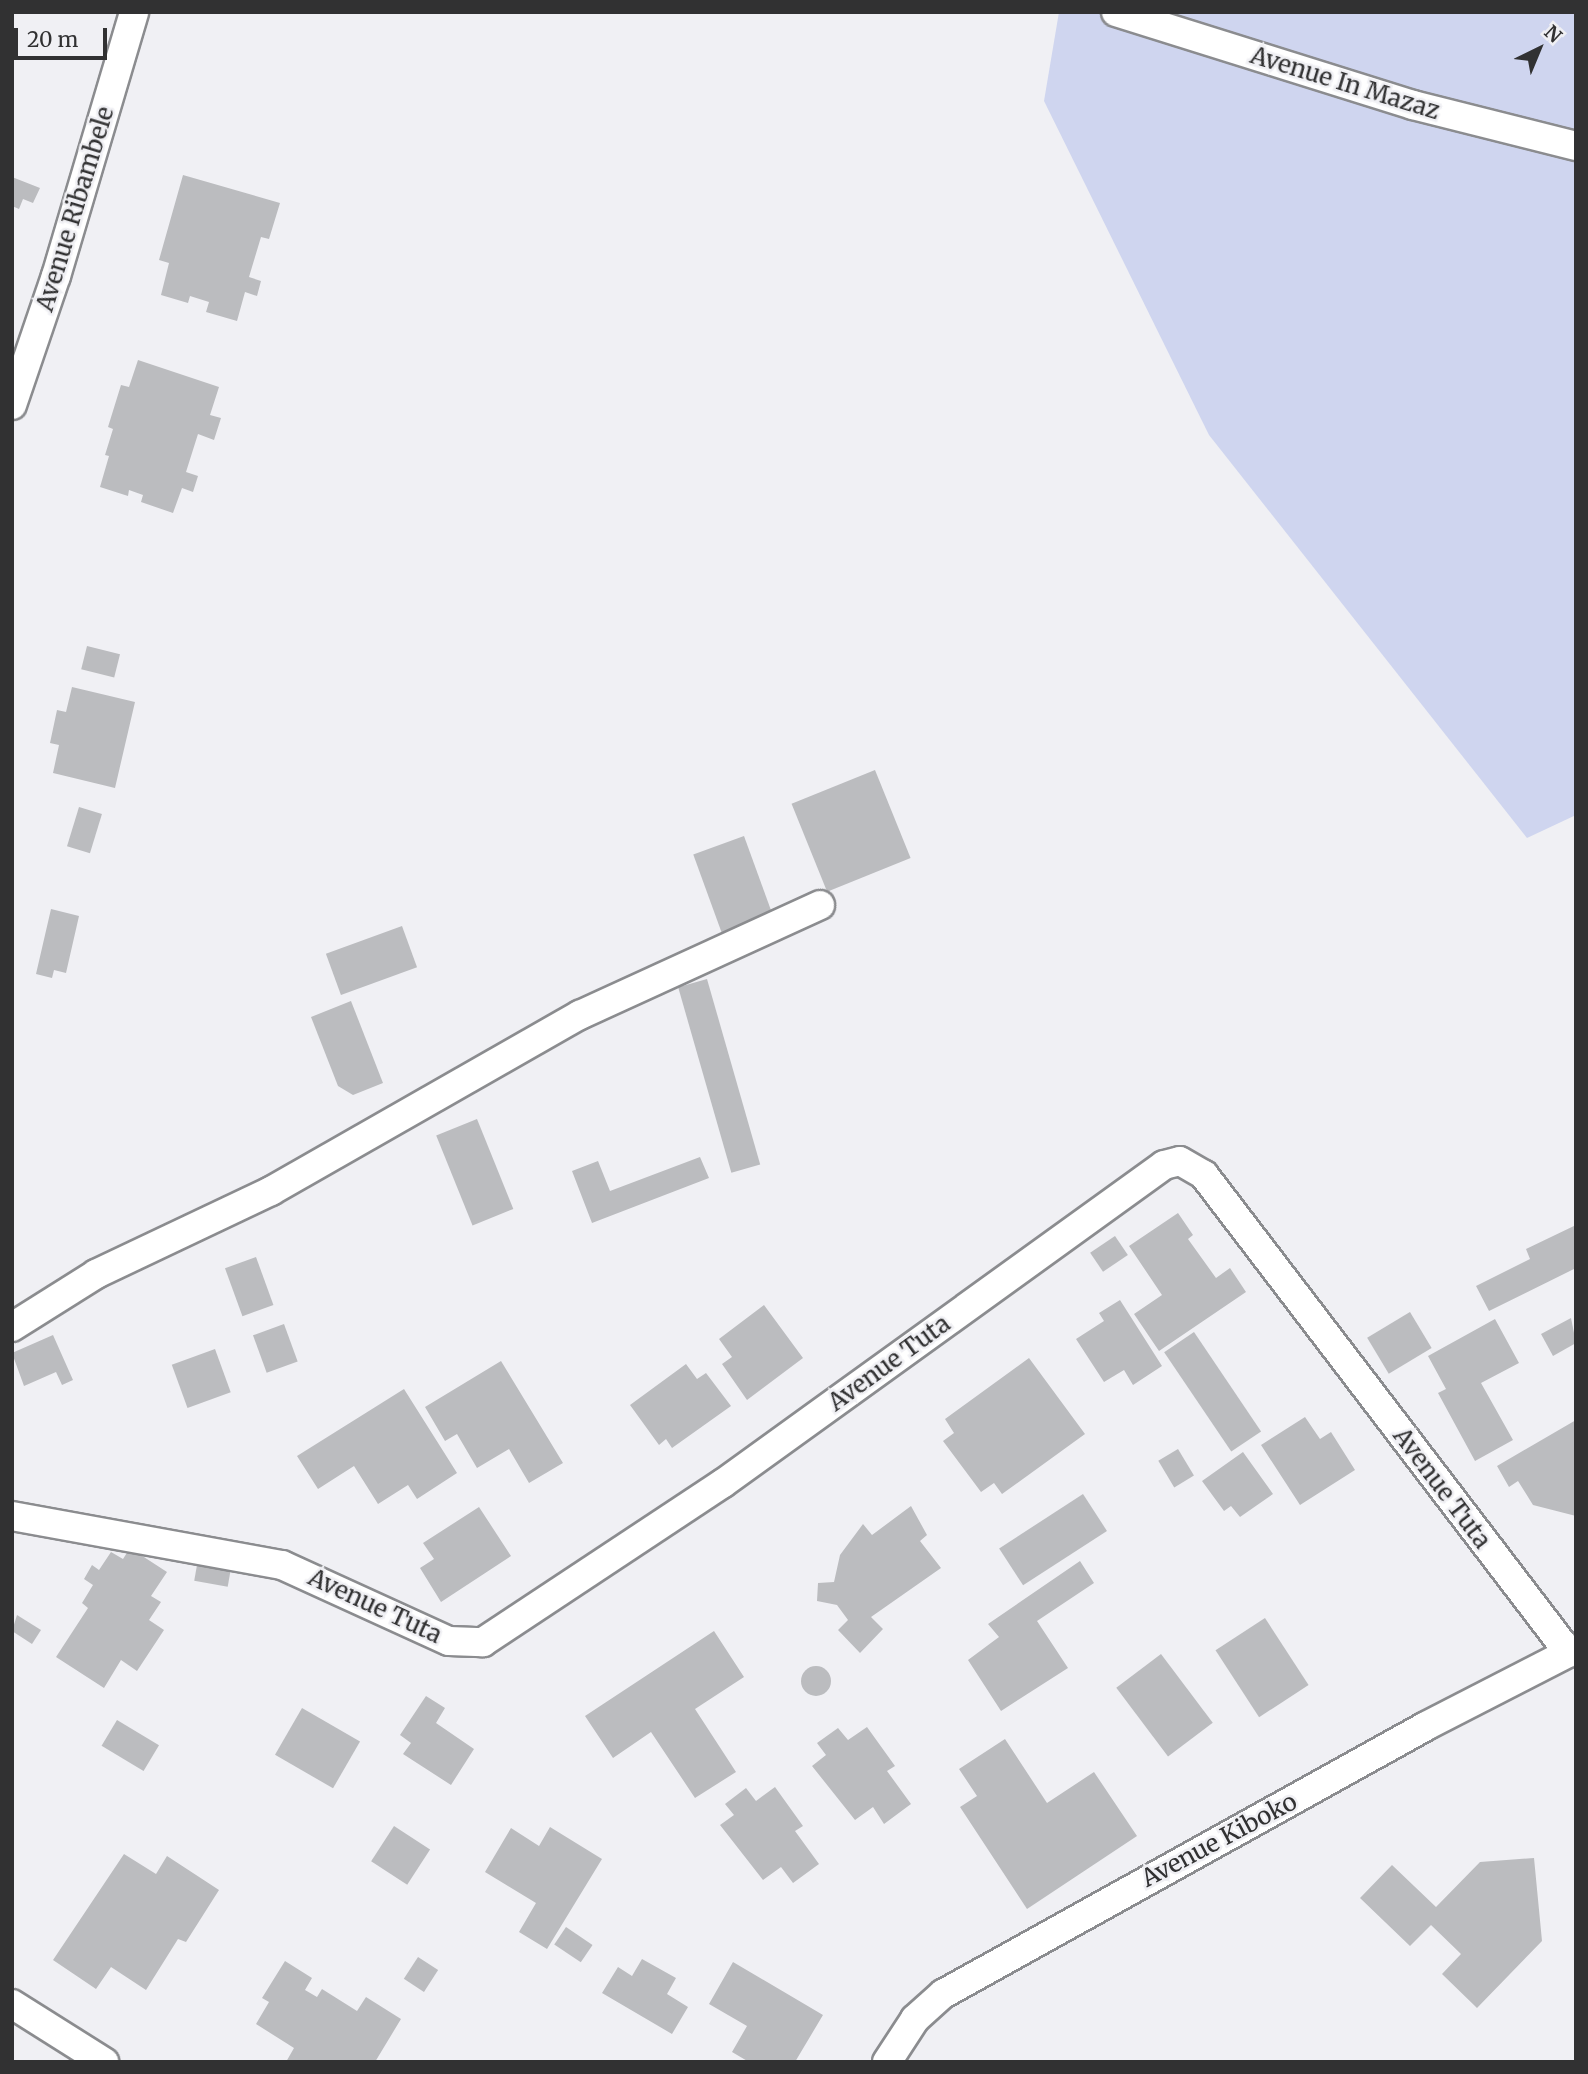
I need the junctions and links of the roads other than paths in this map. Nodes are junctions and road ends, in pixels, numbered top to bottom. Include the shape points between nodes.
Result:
1 (134, 12) edge
2 (1116, 12) edge
3 (1576, 146) edge
4 (12, 405) edge
5 (820, 905) dead end
6 (12, 1327) edge
7 (12, 1516) edge
8 (1572, 1651) edge
9 (12, 2004) edge
10 (87, 2057) edge
11 (887, 2062) edge

1 - 4 street, Avenue Ribambele via 56,276
2 - 3 street, Avenue In Mazaz via 1413,105
5 - 6 street via 580,1015 271,1191 96,1275
7 - 8 street, Avenue Tuta via 282,1565 449,1641 483,1642 722,1484 1164,1165 1180,1161 1204,1175
8 - 11 street, Avenue Kiboko via 1426,1726 943,1994 915,2019
9 - 10 street

